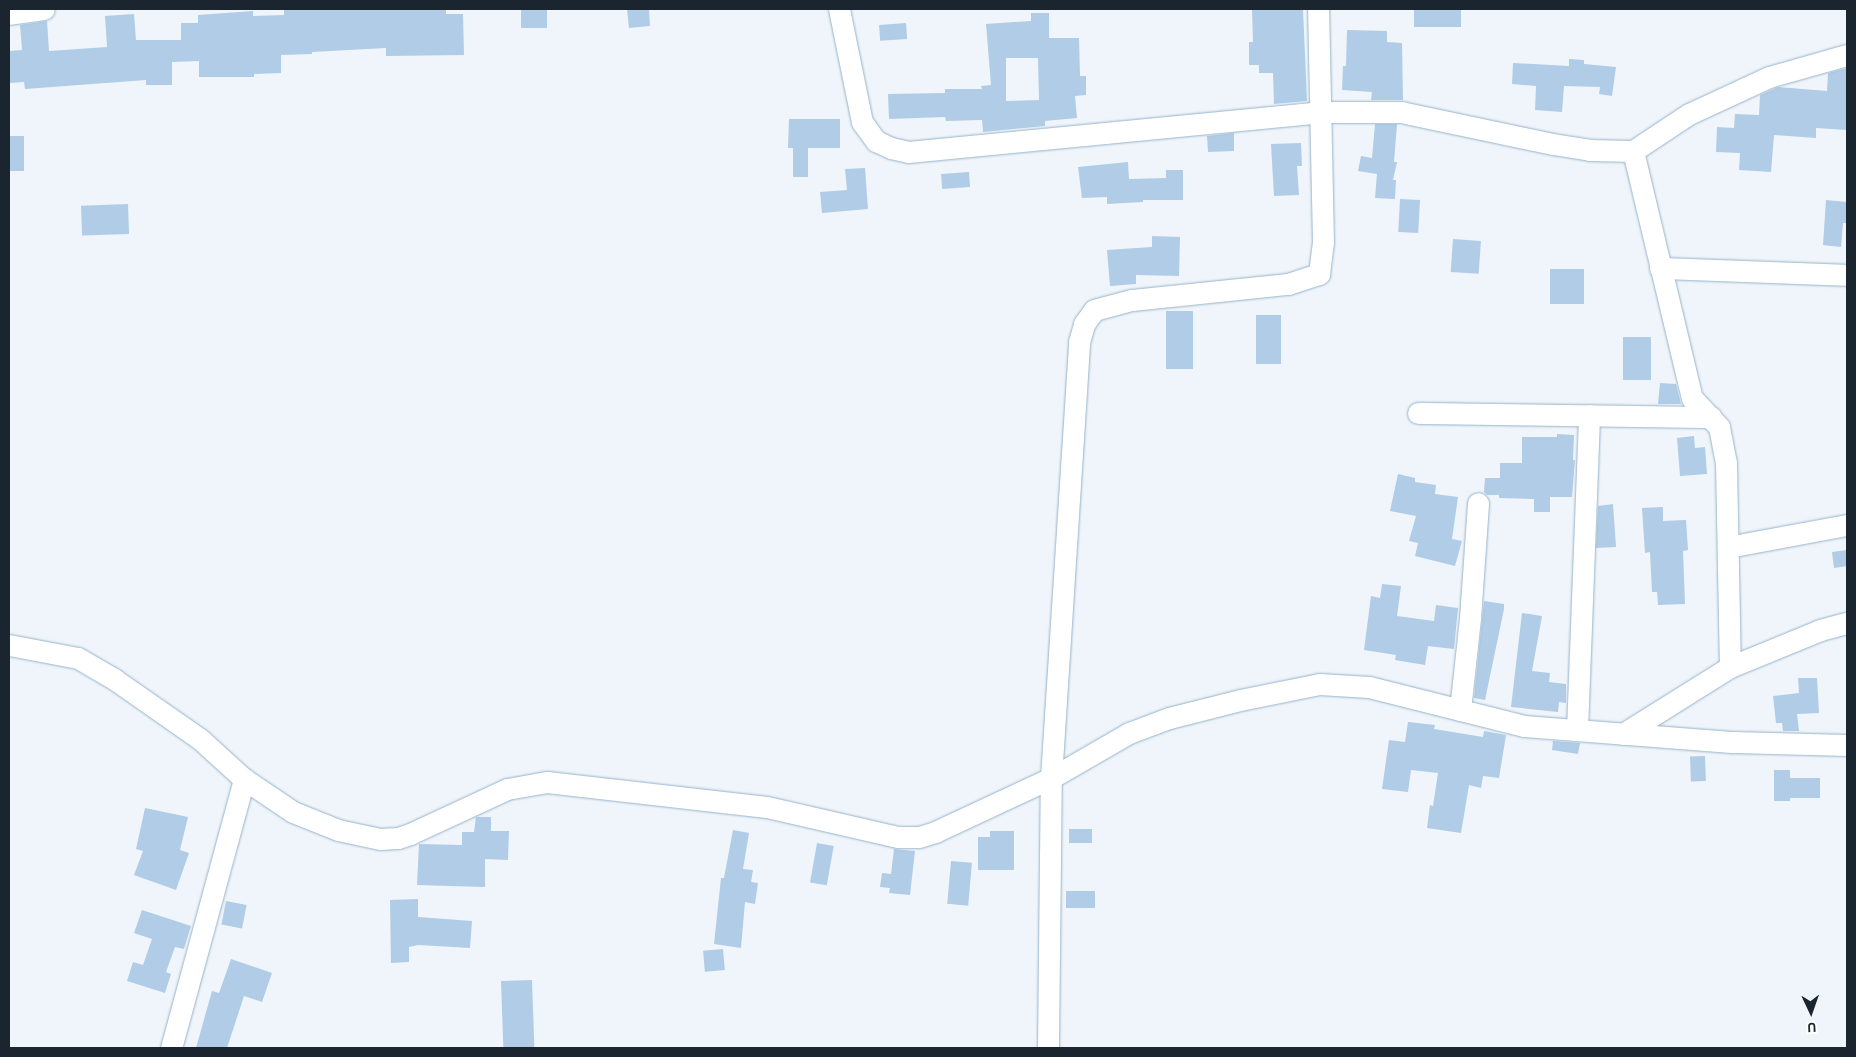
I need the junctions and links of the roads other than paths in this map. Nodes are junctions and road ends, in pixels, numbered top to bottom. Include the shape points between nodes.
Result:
1 (44, 9) edge
2 (839, 9) edge
3 (1318, 9) edge
4 (9, 14) edge
5 (1847, 55) edge
6 (1320, 112) junction
7 (1633, 151) junction
8 (1660, 268) junction
9 (1847, 275) edge
10 (1418, 413) dead end
11 (1589, 415) junction
12 (1711, 416) junction
13 (1478, 502) dead end
14 (1847, 525) edge
15 (1728, 548) junction
16 (1847, 623) edge
17 (9, 645) edge
18 (1730, 668) junction
19 (1460, 710) junction
20 (1577, 730) junction
21 (1623, 734) junction
22 (1847, 745) edge
23 (1051, 778) junction
24 (244, 779) junction
25 (171, 1048) edge
26 (1048, 1048) edge

1 - 4 street
2 - 6 street via 862,122 876,141 908,152
3 - 6 street
5 - 7 street via 1769,77 1689,114
6 - 7 street via 1401,112 1553,144 1589,150
6 - 23 street via 1323,243 1319,274 1288,284 1132,300 1094,310 1084,324 1079,342
7 - 8 street
8 - 9 street
8 - 12 street via 1692,398
10 - 11 street
11 - 12 street
11 - 20 street
12 - 15 street via 1719,427 1726,463
13 - 19 street
14 - 15 street
15 - 18 street
16 - 18 street via 1820,630
17 - 24 street via 78,658 114,679 200,740
18 - 21 street
19 - 20 street via 1524,726
19 - 23 street via 1369,687 1318,684 1169,718 1129,733
20 - 21 street
21 - 22 street via 1734,742
23 - 24 street via 918,837 898,837 767,807 547,782 507,789 410,834 380,839 338,830 293,812
23 - 26 street
24 - 25 street

